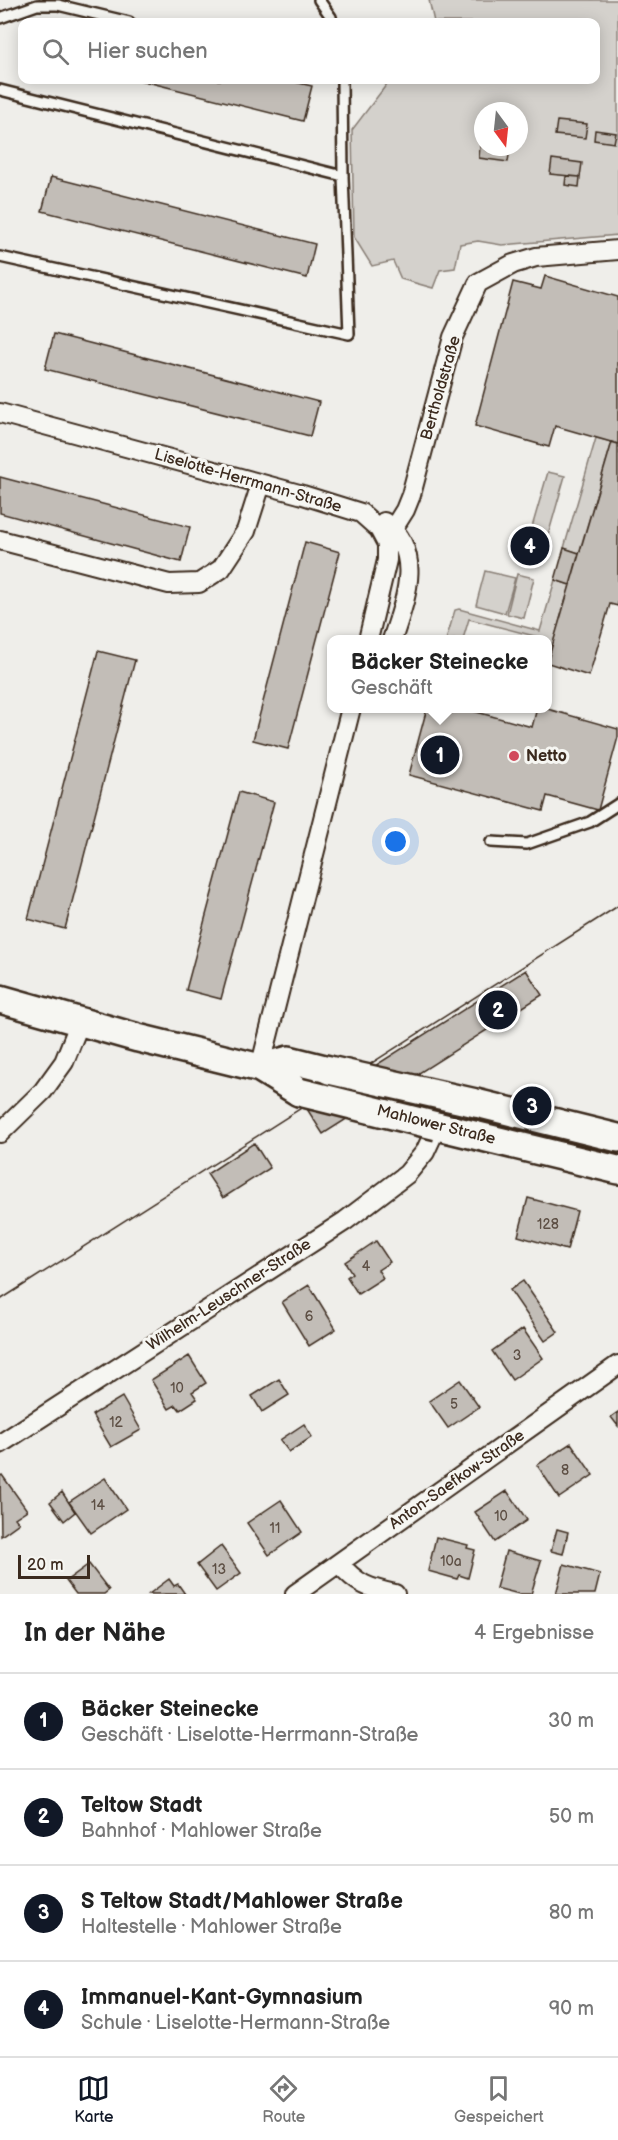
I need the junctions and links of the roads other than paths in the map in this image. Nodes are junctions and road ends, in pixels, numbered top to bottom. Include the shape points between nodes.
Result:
1 (319, 0) edge
2 (0, 18) edge
3 (112, 18) edge
4 (331, 18) edge
5 (342, 84) edge
6 (0, 90) edge
7 (343, 176) junction
8 (618, 250) edge
9 (0, 257) edge
10 (0, 413) edge
11 (261, 484) junction
12 (361, 513) junction
13 (393, 529) junction
14 (0, 540) edge
15 (369, 635) edge
16 (393, 635) edge
17 (350, 713) edge
18 (618, 804) edge
19 (490, 842) dead end
20 (0, 999) edge
21 (80, 1022) junction
22 (260, 1068) junction
23 (437, 1126) junction
24 (0, 1133) edge
25 (618, 1138) edge
26 (618, 1170) edge
27 (618, 1365) edge
28 (0, 1444) edge
29 (339, 1563) junction
30 (295, 1594) edge
31 (395, 1594) edge

1 - 4 lane
2 - 3 lane via 37,5 58,5
5 - 7 lane
6 - 7 lane
7 - 9 lane via 349,334
8 - 13 street, Bertholdstraße via 536,257 513,264 478,283 453,337 411,495
10 - 11 street, Liselotte-Herrmann-Straße
11 - 12 street, Liselotte-Herrmann-Straße
11 - 14 street via 241,539 221,569 199,582 169,584
12 - 13 street via 376,517
12 - 15 street, Liselotte-Herrmann-Straße via 379,529 387,544 387,560
13 - 16 street via 406,549 409,579
17 - 22 street
18 - 19 lane via 590,822 527,844
20 - 21 main road, Mahlower Straße
21 - 22 main road, Mahlower Straße
21 - 24 street via 64,1062 43,1091
22 - 23 main road, Mahlower Straße, bridge via 299,1092
22 - 25 main road, Mahlower Straße, bridge via 289,1060
23 - 26 main road, Mahlower Straße
23 - 28 street, Wilhelm-Leuschner-Straße via 425,1152 407,1174 345,1221
27 - 29 street, Anton-Saefkow-Straße
29 - 30 street, Anton-Saefkow-Straße
29 - 31 street via 366,1587

